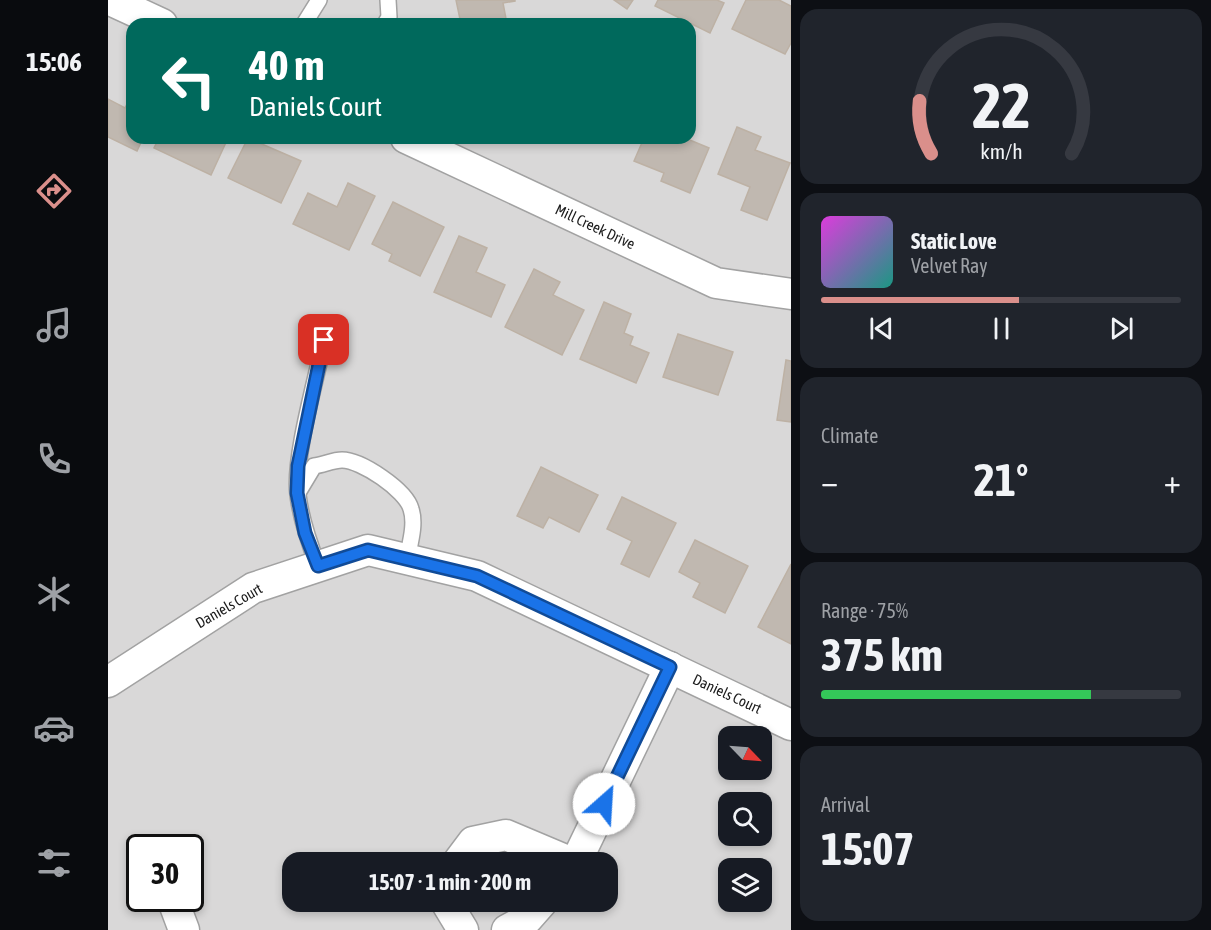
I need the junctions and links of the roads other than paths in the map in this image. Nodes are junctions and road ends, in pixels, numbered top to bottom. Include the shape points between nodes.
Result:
1 (110, 0) edge
2 (319, 0) edge
3 (388, 0) edge
4 (149, 18) edge
5 (308, 18) edge
6 (388, 18) edge
7 (419, 144) edge
8 (791, 294) edge
9 (324, 340) dead end
10 (297, 493) junction
11 (407, 559) junction
12 (318, 566) junction
13 (670, 667) junction
14 (108, 682) edge
15 (791, 725) edge
16 (465, 852) edge
17 (546, 852) edge
18 (581, 852) edge
19 (177, 912) edge
20 (452, 912) edge
21 (533, 912) edge
22 (183, 930) edge
23 (463, 930) edge
24 (507, 930) edge

1 - 4 street
2 - 5 lane
3 - 6 lane
7 - 8 street, Mill Creek Drive via 716,283
9 - 10 lane via 298,466
10 - 11 lane via 315,466 342,460 376,475 409,501 413,522
10 - 12 lane via 305,533
11 - 12 street, Daniels Court via 368,550
11 - 13 street, Daniels Court via 477,576
12 - 14 street, Daniels Court via 253,588
13 - 15 street, Daniels Court
13 - 18 street
16 - 17 street via 472,842 506,835
19 - 22 street
20 - 23 street
21 - 24 street

